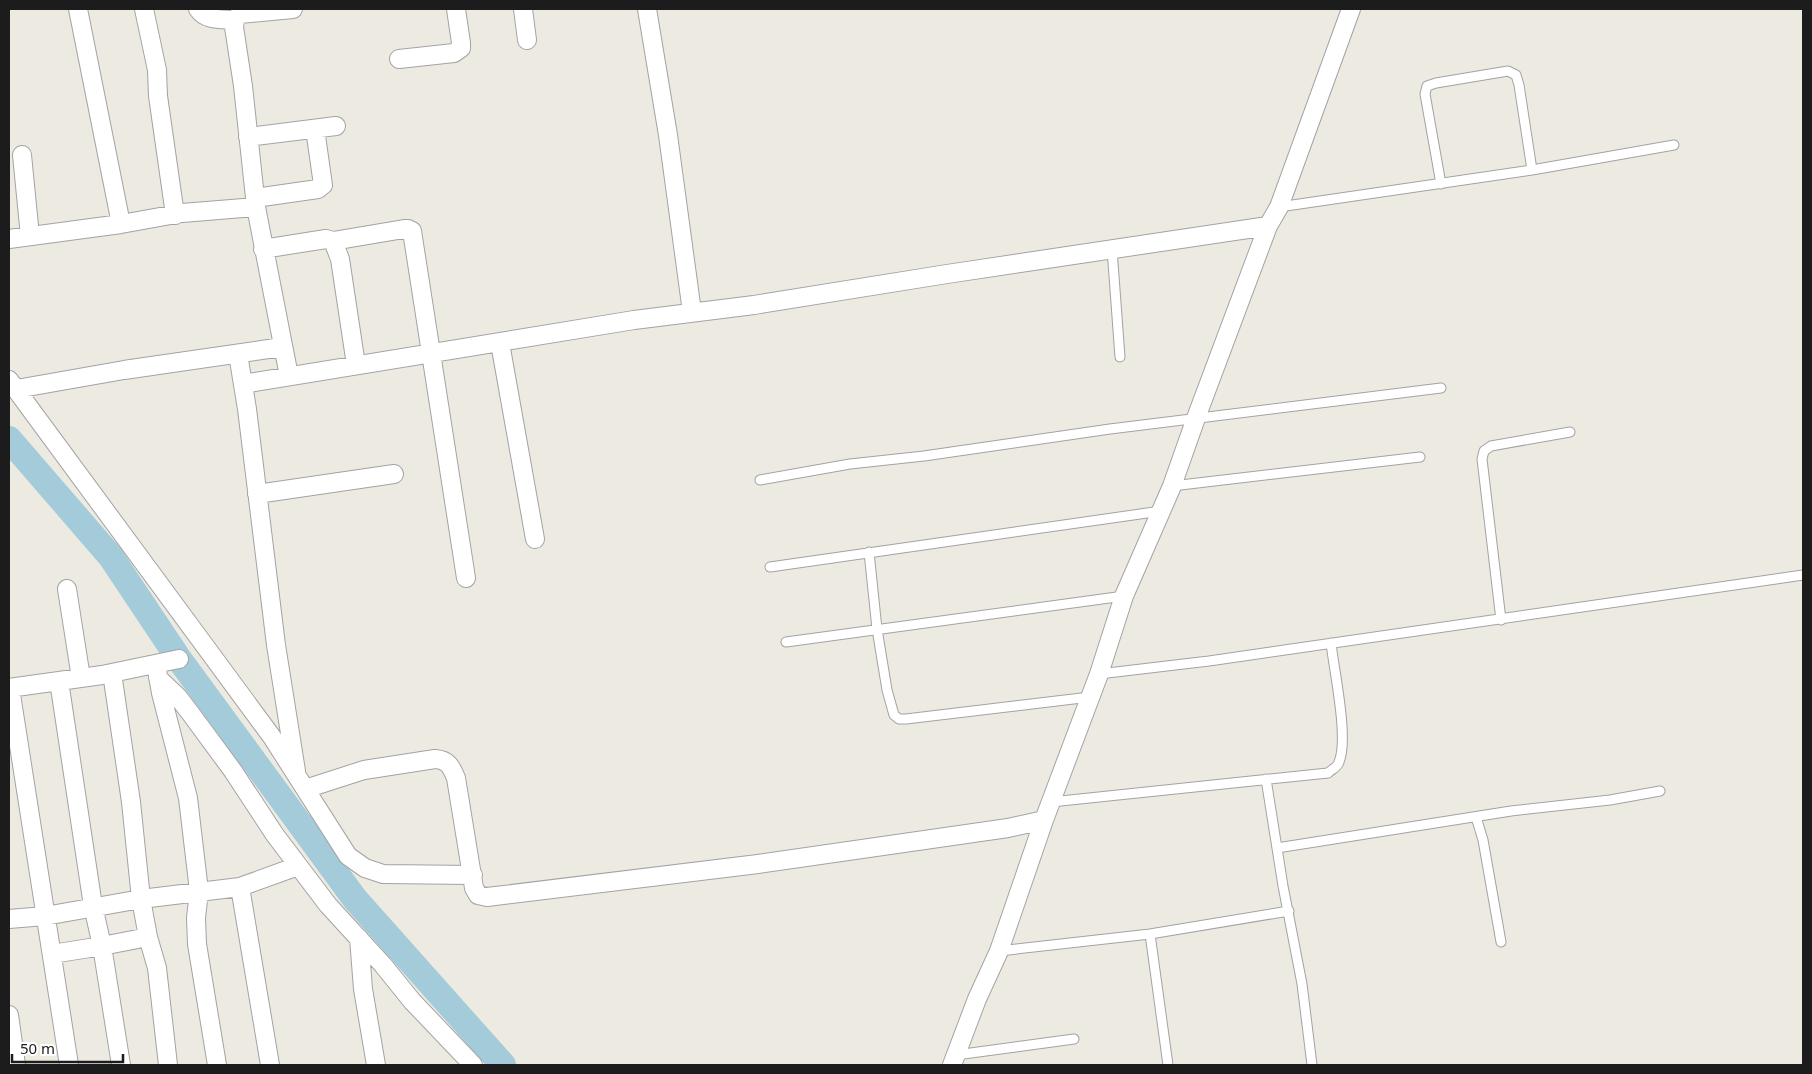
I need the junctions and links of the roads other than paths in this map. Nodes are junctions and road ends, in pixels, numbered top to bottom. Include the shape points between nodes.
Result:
1 (78, 9) edge
2 (144, 9) edge
3 (198, 9) edge
4 (293, 9) edge
5 (456, 9) edge
6 (523, 9) edge
7 (647, 9) edge
8 (1351, 9) edge
9 (257, 10) edge
10 (235, 20) junction
11 (527, 40) dead end
12 (399, 58) dead end
13 (336, 126) dead end
14 (315, 129) junction
15 (248, 138) junction
16 (1674, 145) dead end
17 (22, 154) dead end
18 (1532, 170) junction
19 (1441, 184) junction
20 (255, 203) junction
21 (1279, 207) junction
22 (175, 215) junction
23 (121, 224) junction
24 (1268, 226) junction
25 (30, 236) junction
26 (9, 239) edge
27 (333, 241) junction
28 (263, 249) junction
29 (1112, 249) junction
30 (692, 312) junction
31 (500, 343) junction
32 (282, 347) junction
33 (431, 353) junction
34 (238, 354) junction
35 (1120, 357) dead end
36 (356, 365) junction
37 (289, 376) junction
38 (243, 384) junction
39 (12, 385) edge
40 (1441, 388) dead end
41 (1196, 418) junction
42 (1570, 432) dead end
43 (1420, 457) dead end
44 (394, 474) dead end
45 (760, 480) dead end
46 (1172, 486) junction
47 (257, 494) junction
48 (1161, 511) junction
49 (535, 539) dead end
50 (869, 552) junction
51 (770, 567) dead end
52 (1803, 575) edge
53 (466, 578) dead end
54 (67, 589) dead end
55 (1124, 596) junction
56 (1501, 620) junction
57 (877, 629) junction
58 (786, 642) dead end
59 (1331, 643) junction
60 (179, 659) dead end
61 (157, 671) junction
62 (112, 673) junction
63 (1100, 674) junction
64 (81, 678) junction
65 (60, 681) junction
66 (10, 688) edge
67 (1091, 697) junction
68 (1266, 779) junction
69 (301, 783) junction
70 (1660, 791) dead end
71 (1051, 802) junction
72 (1476, 817) junction
73 (1044, 820) junction
74 (1277, 848) junction
75 (298, 866) junction
76 (473, 875) junction
77 (240, 887) junction
78 (199, 891) junction
79 (141, 899) junction
80 (93, 906) junction
81 (1289, 911) junction
82 (45, 916) junction
83 (9, 920) edge
84 (1150, 934) junction
85 (148, 937) junction
86 (359, 938) junction
87 (1501, 942) dead end
88 (102, 946) junction
89 (999, 951) junction
90 (52, 954) junction
91 (9, 1015) edge
92 (1074, 1038) dead end
93 (460, 1057) edge
94 (954, 1060) edge
95 (16, 1065) edge
96 (69, 1065) edge
97 (121, 1065) edge
98 (168, 1065) edge
99 (217, 1065) edge
100 (270, 1065) edge
101 (376, 1065) edge
102 (473, 1065) edge
103 (1168, 1065) edge
104 (1312, 1065) edge

1 - 23 street
2 - 22 street via 157,70
3 - 10 street via 210,18
4 - 9 street
5 - 12 street via 459,51
6 - 11 street
7 - 30 street
8 - 21 street
9 - 10 street via 240,14
10 - 15 street
13 - 14 street
14 - 15 street
14 - 20 street via 323,185 318,189
15 - 20 street
16 - 18 lane
17 - 25 street
18 - 19 lane
18 - 19 lane via 1519,84 1516,75 1508,71 1427,86 1425,94
19 - 21 lane
20 - 22 street
20 - 28 street
21 - 24 street
22 - 23 street
23 - 25 street
24 - 29 street
24 - 41 street
25 - 26 street
27 - 28 street via 326,239
27 - 33 street via 411,230
27 - 36 street via 340,259
28 - 32 street
29 - 30 street
29 - 35 lane
30 - 31 street
31 - 33 street
31 - 49 street
32 - 34 street
32 - 37 street
33 - 36 street
33 - 53 street
34 - 38 street
34 - 39 street
36 - 37 street
37 - 38 street
38 - 47 street
39 - 69 street via 272,737
40 - 41 lane
41 - 45 lane via 850,464
41 - 46 street
42 - 56 lane via 1491,446 1484,451 1482,459
43 - 46 lane
44 - 47 street
46 - 48 street
47 - 69 street via 276,645
48 - 50 lane
48 - 55 street
50 - 51 lane
50 - 57 lane
52 - 56 lane
54 - 64 street
55 - 57 lane
55 - 63 street
56 - 59 lane
57 - 58 lane
57 - 67 lane via 891,709 899,719
59 - 63 lane
59 - 68 lane via 1342,730 1339,765 1328,772
60 - 61 street
61 - 62 street
61 - 75 street
61 - 78 street via 188,798
62 - 64 street
62 - 79 street
63 - 67 street
64 - 65 street
65 - 66 street
65 - 80 street
66 - 82 street
67 - 71 street
68 - 71 lane
68 - 74 lane
69 - 76 street via 348,856 365,868 383,874
69 - 76 street via 364,770 443,760 450,764 456,778
70 - 72 lane
71 - 73 street
72 - 74 lane
72 - 87 lane
73 - 76 street via 758,864 520,894 478,895
73 - 89 street
74 - 81 lane
75 - 77 street
75 - 86 street
77 - 78 street
77 - 100 street
78 - 79 street
78 - 99 street via 197,944
79 - 80 street
79 - 85 street
80 - 82 street
80 - 88 street
81 - 84 lane
81 - 104 lane
82 - 83 street
82 - 90 street
84 - 89 lane
84 - 103 lane
85 - 88 street
85 - 98 street via 157,968
86 - 93 street
86 - 101 street via 363,990
88 - 90 street
88 - 97 street
89 - 94 street
90 - 96 street
91 - 95 street
92 - 94 lane
93 - 102 street

